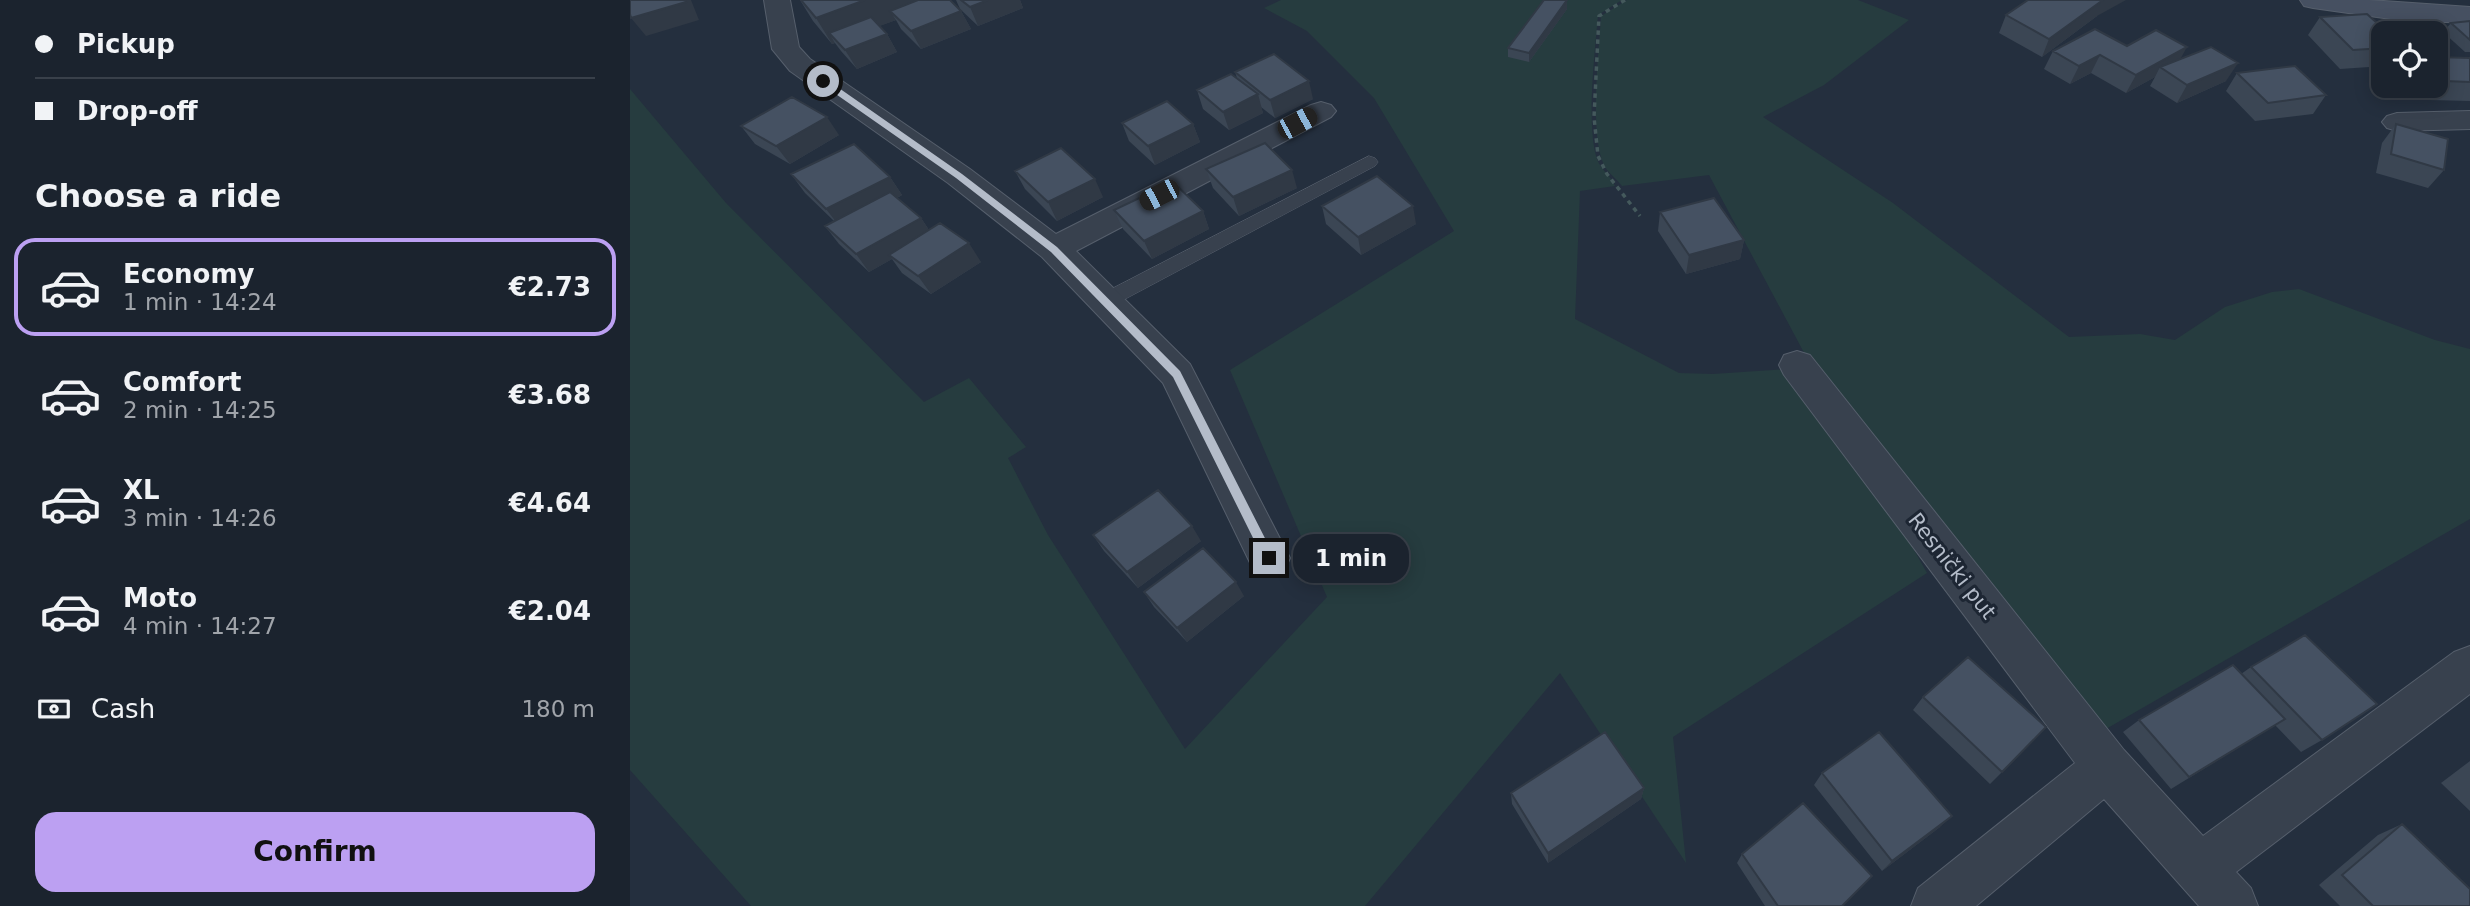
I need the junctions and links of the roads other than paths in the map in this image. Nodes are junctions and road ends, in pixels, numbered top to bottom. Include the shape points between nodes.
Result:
1 (777, 0) edge
2 (2313, 0) edge
3 (2470, 15) edge
4 (1321, 111) dead end
5 (2470, 120) edge
6 (2397, 121) edge
7 (1368, 162) dead end
8 (1054, 249) junction
9 (1105, 301) junction
10 (1797, 365) dead end
11 (1269, 558) dead end
12 (2470, 667) edge
13 (2107, 767) junction
14 (2200, 869) junction
15 (1936, 906) edge
16 (2233, 906) edge

1 - 8 street via 786,49 800,65
2 - 3 street via 2398,12
4 - 8 street
5 - 6 street
7 - 9 lane
8 - 9 street
9 - 11 street via 1177,374
10 - 13 street, Resnički put
12 - 14 street
13 - 14 street, Resnički put
13 - 15 street
14 - 16 street, Resnički put

